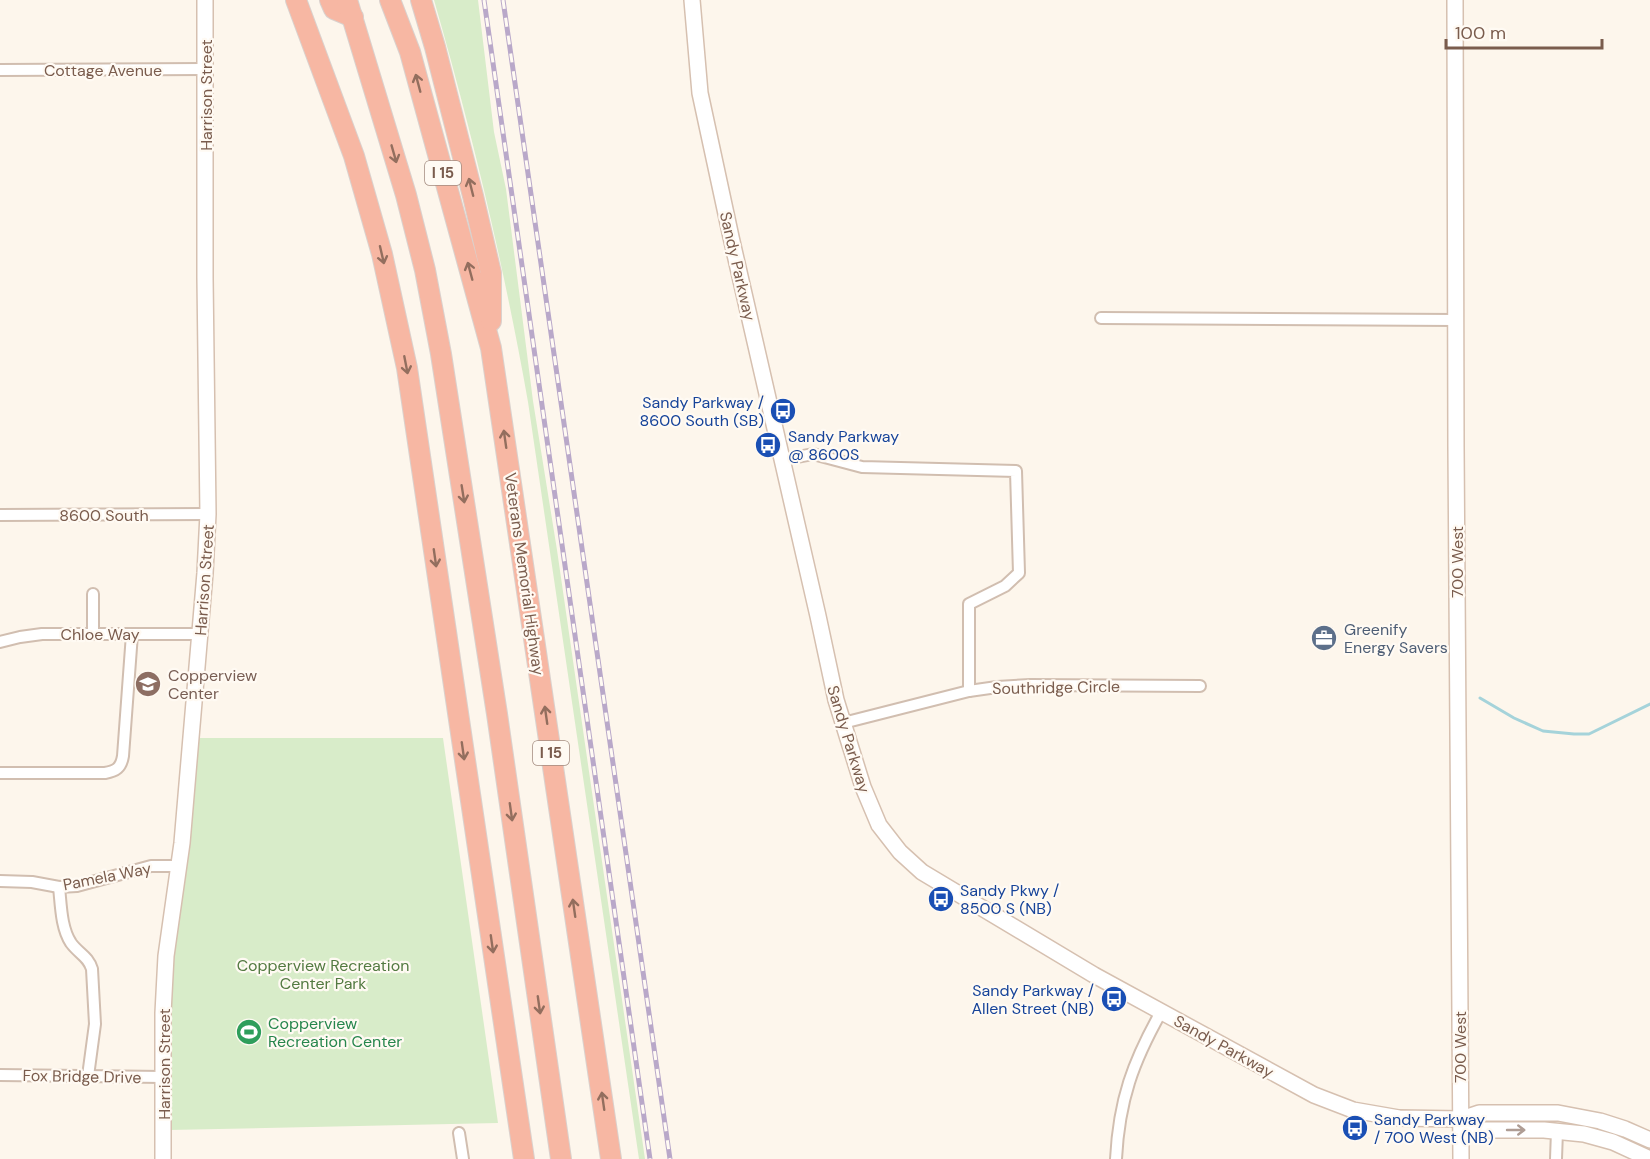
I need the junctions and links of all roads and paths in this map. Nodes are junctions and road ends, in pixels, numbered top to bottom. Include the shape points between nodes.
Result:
1 (205, 0) edge
2 (296, 0) edge
3 (309, 0) edge
4 (330, 0) edge
5 (390, 0) edge
6 (421, 0) edge
7 (692, 0) edge
8 (1455, 0) edge
9 (350, 9) edge
10 (205, 69) junction
11 (0, 70) edge
12 (368, 203) junction
13 (1101, 318) dead end
14 (1456, 320) junction
15 (491, 348) junction
16 (782, 460) junction
17 (208, 514) junction
18 (0, 515) edge
19 (93, 594) dead end
20 (93, 634) junction
21 (132, 634) junction
22 (200, 634) junction
23 (0, 642) edge
24 (1200, 686) dead end
25 (969, 691) junction
26 (843, 723) junction
27 (0, 773) edge
28 (179, 866) junction
29 (0, 881) edge
30 (59, 887) junction
31 (1161, 1012) junction
32 (0, 1075) edge
33 (88, 1076) junction
34 (164, 1077) junction
35 (1461, 1119) junction
36 (1557, 1131) junction
37 (459, 1133) dead end
38 (1650, 1140) edge
39 (163, 1159) edge
40 (463, 1159) edge
41 (524, 1159) edge
42 (561, 1159) edge
43 (611, 1159) edge
44 (1116, 1159) edge
45 (1461, 1159) edge
46 (1556, 1159) edge
47 (1650, 1159) edge

1 - 10 street, Harrison Street
2 - 12 highway
3 - 12 highway via 366,174
4 - 9 highway via 334,9
15 -> 5 highway, Veterans Memorial Highway / I 15 via 410,52
15 -> 6 highway via 491,273
7 - 16 street, Sandy Parkway via 700,93
8 - 14 street, 700 West
9 -> 42 highway, I 15 via 406,195 441,354
10 - 11 street, Cottage Avenue
10 - 17 street, Harrison Street
12 -> 41 highway via 407,368
13 - 14 street
14 - 35 street, 700 West
43 -> 15 highway, Veterans Memorial Highway / I 15
16 - 25 street via 813,454 862,467 1016,471 1018,573 1005,586 969,604
16 - 26 street, Sandy Parkway
17 - 18 street, 8600 South
17 - 22 street, Harrison Street
19 - 20 street
20 - 21 street, Chloe Way
20 - 23 street, Chloe Way via 42,634
21 - 22 street, Chloe Way
21 - 27 street via 123,756 118,769 105,773
22 - 28 street, Harrison Street
24 - 25 street, Southridge Circle via 1030,685
25 - 26 street, Southridge Circle
26 - 31 street, Sandy Parkway via 879,825 922,872
28 - 30 street, Pamela Way via 151,866 77,886
28 - 34 street, Harrison Street via 166,956
29 - 30 street, Pamela Way
30 - 33 street via 69,941 90,961 92,969 95,1024
31 - 35 street, Sandy Parkway via 1314,1095 1353,1110 1399,1118
31 - 44 street via 1131,1074 1120,1119
32 - 33 street, Fox Bridge Drive
33 - 34 street, Fox Bridge Drive
34 - 39 street, Harrison Street
35 -> 36 street via 1479,1130
35 - 38 street via 1479,1113 1558,1113 1606,1123
35 - 45 street, 700 West
36 - 46 street
36 - 47 street via 1605,1140
37 - 40 street

